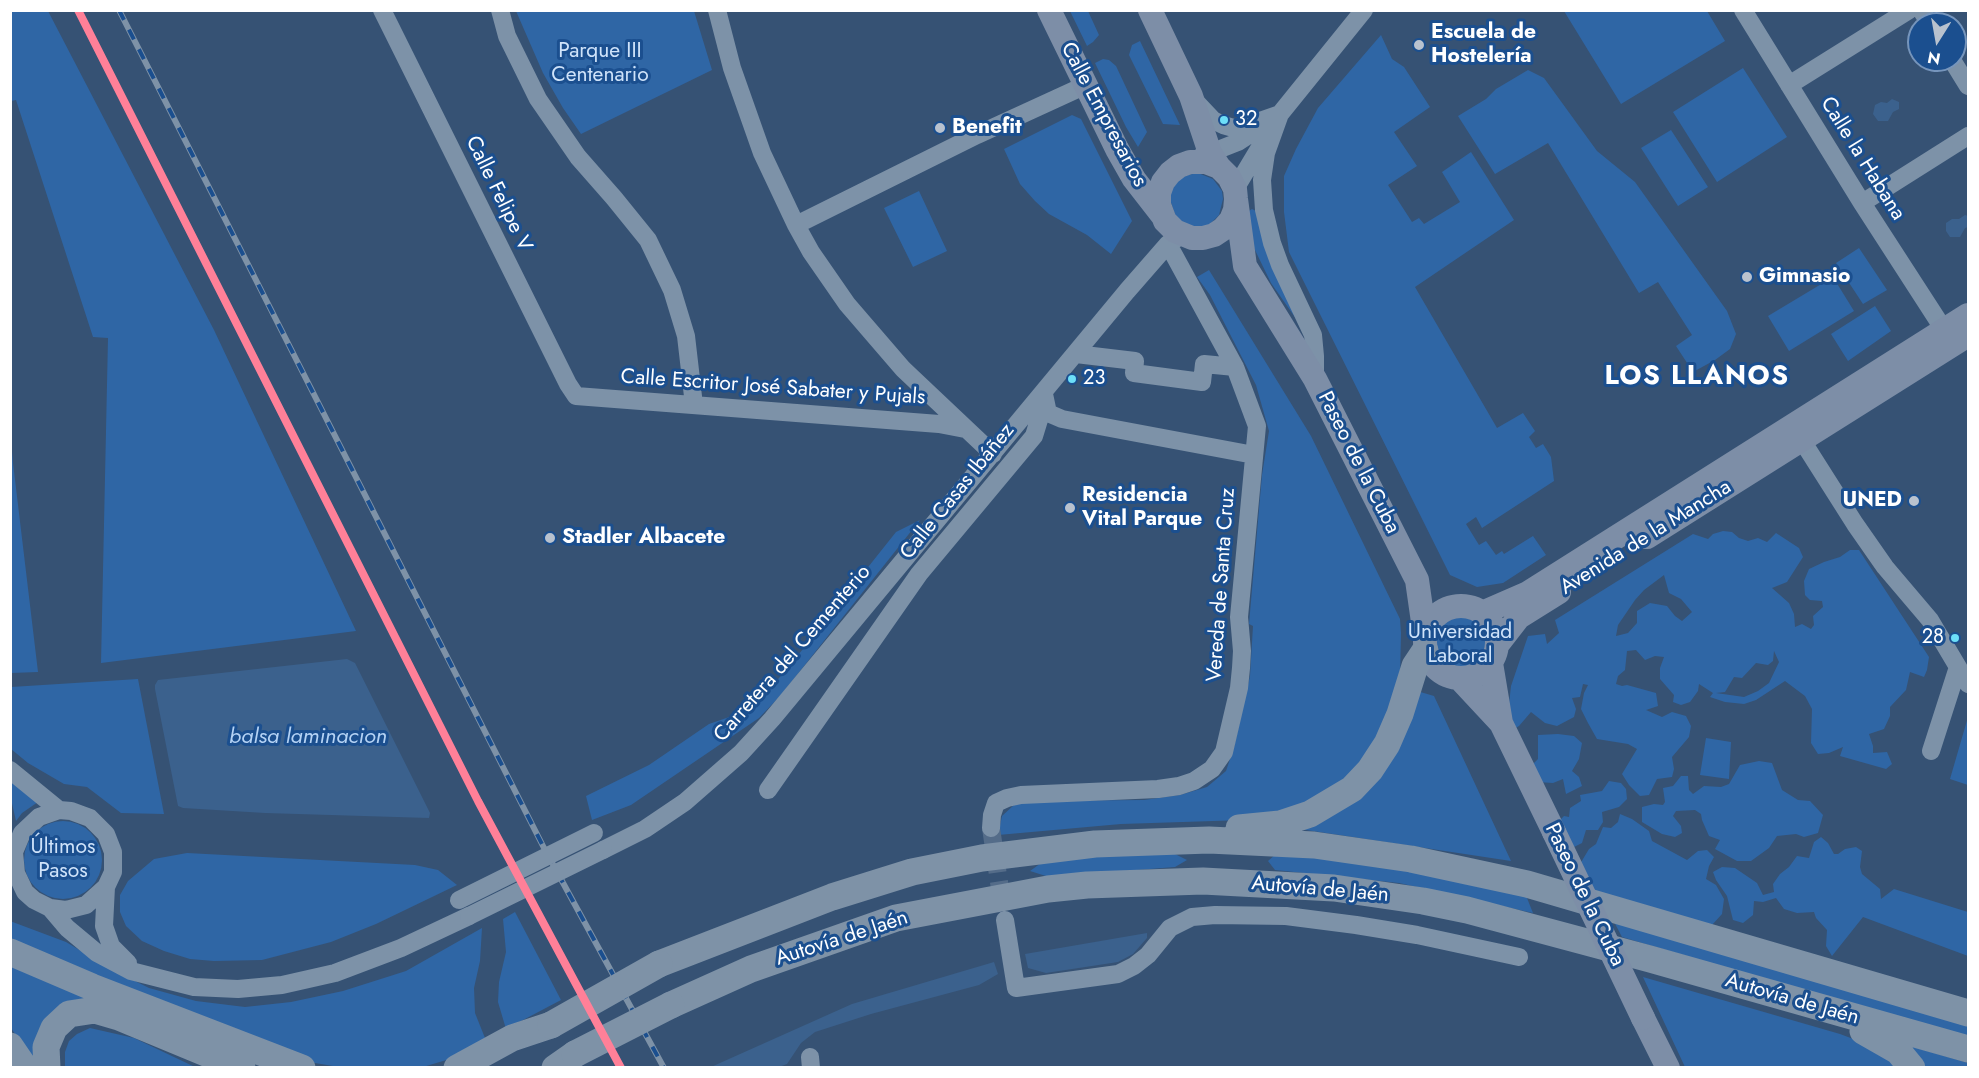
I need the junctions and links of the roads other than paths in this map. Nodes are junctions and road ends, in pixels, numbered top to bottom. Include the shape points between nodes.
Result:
1 (382, 10) edge
2 (500, 10) edge
3 (717, 10) edge
4 (1049, 10) edge
5 (1150, 10) edge
6 (1364, 10) edge
7 (1743, 10) edge
8 (1909, 10) edge
9 (1959, 72) edge
10 (1086, 85) junction
11 (1789, 86) junction
12 (1968, 86) edge
13 (1191, 96) junction
14 (1280, 114) junction
15 (1968, 136) edge
16 (1206, 160) junction
17 (1236, 194) junction
18 (1862, 203) junction
19 (1162, 216) junction
20 (796, 225) junction
21 (1182, 239) junction
22 (1245, 266) junction
23 (1968, 315) edge
24 (1943, 331) junction
25 (1968, 335) edge
26 (1076, 354) junction
27 (1235, 367) junction
28 (1315, 379) junction
29 (1044, 393) junction
30 (576, 396) joint
31 (694, 405) junction
32 (966, 429) junction
33 (1798, 433) junction
34 (993, 454) junction
35 (1254, 455) junction
36 (948, 507) joint
37 (1417, 580) junction
38 (1459, 606) junction
39 (1482, 613) junction
40 (1425, 643) junction
41 (1494, 654) junction
42 (1958, 667) junction
43 (1460, 679) junction
44 (1968, 684) edge
45 (1501, 723) junction
46 (1931, 751) dead end
47 (10, 770) edge
48 (768, 790) dead end
49 (59, 810) junction
50 (10, 825) edge
51 (991, 828) tunnel mouth
52 (594, 833) dead end
53 (1095, 844) junction
54 (15, 852) junction
55 (106, 886) junction
56 (50, 908) junction
57 (464, 908) junction
58 (1005, 920) tunnel mouth
59 (10, 952) edge
60 (1519, 957) dead end
61 (134, 972) junction
62 (1831, 1012) junction
63 (1968, 1013) edge
64 (551, 1025) junction
65 (10, 1046) edge
66 (1968, 1049) edge
67 (565, 1063) edge
68 (26, 1068) edge
69 (46, 1068) edge
70 (242, 1068) edge
71 (302, 1068) edge
72 (457, 1068) edge
73 (487, 1068) edge
74 (1668, 1068) edge
75 (1912, 1068) edge

1 - 30 street, Calle Felipe V
2 - 31 street via 507,36 538,99 578,157 648,240 672,290 686,336
3 - 20 street via 747,116
4 - 10 main road, Calle Empresarios
5 - 13 main road
6 - 14 street
7 - 11 street, Calle la Habana
8 - 11 street
9 - 12 street
10 - 19 main road, Calle Empresarios via 1134,179
10 - 20 street
11 - 18 street, Calle la Habana
13 - 14 street via 1213,120 1237,129
13 - 16 main road
14 - 16 street
14 - 17 street
14 - 28 street, Paseo de la Cuba via 1266,153 1262,180 1264,210 1276,253 1313,335
15 - 18 street
16 - 17 main road via 1229,177
16 - 19 main road via 1179,166 1170,173 1159,193
17 - 21 main road via 1235,210 1223,229 1203,238
17 - 22 main road
18 - 24 street, Calle la Habana
19 - 21 main road
20 - 32 street via 848,304 903,369
21 - 22 main road
21 - 26 street, Calle Casas Ibáñez
21 - 27 street, Vereda de Santa Cruz
22 - 28 main road, Paseo de la Cuba
23 - 24 main road, Avenida de la Mancha
24 - 33 main road, Avenida de la Mancha
25 - 33 main road, Avenida de la Mancha
26 - 27 street via 1135,361 1134,373 1202,382 1204,364
26 - 29 street, Calle Casas Ibáñez
27 - 35 street, Vereda de Santa Cruz via 1257,426
28 - 37 main road, Paseo de la Cuba
29 - 34 street, Calle Casas Ibáñez
29 - 35 street via 1048,413 1062,419
29 - 48 street, Calle Casas Ibáñez via 1034,436 919,574
30 - 31 street, Calle Escritor José Sabater y Pujals
31 - 32 street, Calle Escritor José Sabater y Pujals
32 - 34 street
33 - 39 main road, Avenida de la Mancha via 1528,593
33 - 41 main road, Avenida de la Mancha via 1519,617
33 - 42 street via 1855,524 1930,620
34 - 36 street, Calle Casas Ibáñez
35 - 51 street, Vereda de Santa Cruz via 1239,617 1239,688 1224,752 1212,769 1179,786 1007,798 996,803
36 - 57 street, Carretera del Cementerio, bridge via 772,719 741,753 685,802 645,829 603,850
37 - 38 main road
37 - 40 main road
38 - 39 main road
38 - 40 main road via 1440,612 1433,619
39 - 41 main road via 1496,632
40 - 43 main road via 1430,662 1439,672
40 - 53 highway via 1387,744 1352,789 1332,802 1280,824
41 - 43 main road via 1483,672
41 - 45 main road, Paseo de la Cuba
42 - 44 street
42 - 46 street
43 - 45 main road, Paseo de la Cuba
45 - 74 main road, Paseo de la Cuba, bridge
47 - 49 street
49 - 54 street via 39,817 22,833
49 - 55 street via 90,818 106,834 113,852 113,872
50 - 54 street
52 - 57 street, bridge
53 - 63 highway, Autovía de Jaén via 1209,840 1314,845 1412,859 1527,884
53 - 64 highway, Autovía de Jaén, bridge via 982,858 832,897 658,964
54 - 56 street via 16,873 25,892
55 - 56 street via 86,905 66,910
55 - 61 street via 104,926 111,946
56 - 61 street via 97,953
57 - 61 street via 401,948 335,973 282,985 194,987
58 - 60 street via 1016,988 1118,974 1148,955 1170,928 1192,917 1215,915 1286,916 1356,925
59 - 71 highway
62 - 66 highway, Autovía de Jaén
62 - 67 highway, Autovía de Jaén, bridge via 1423,901 1334,888 1203,881 1087,885 896,918 751,969 671,1005
62 - 75 highway via 1898,1051
64 - 72 highway via 512,1038
64 - 73 highway
65 - 68 highway
69 - 70 highway via 46,1047 54,1028 69,1014 95,1010

